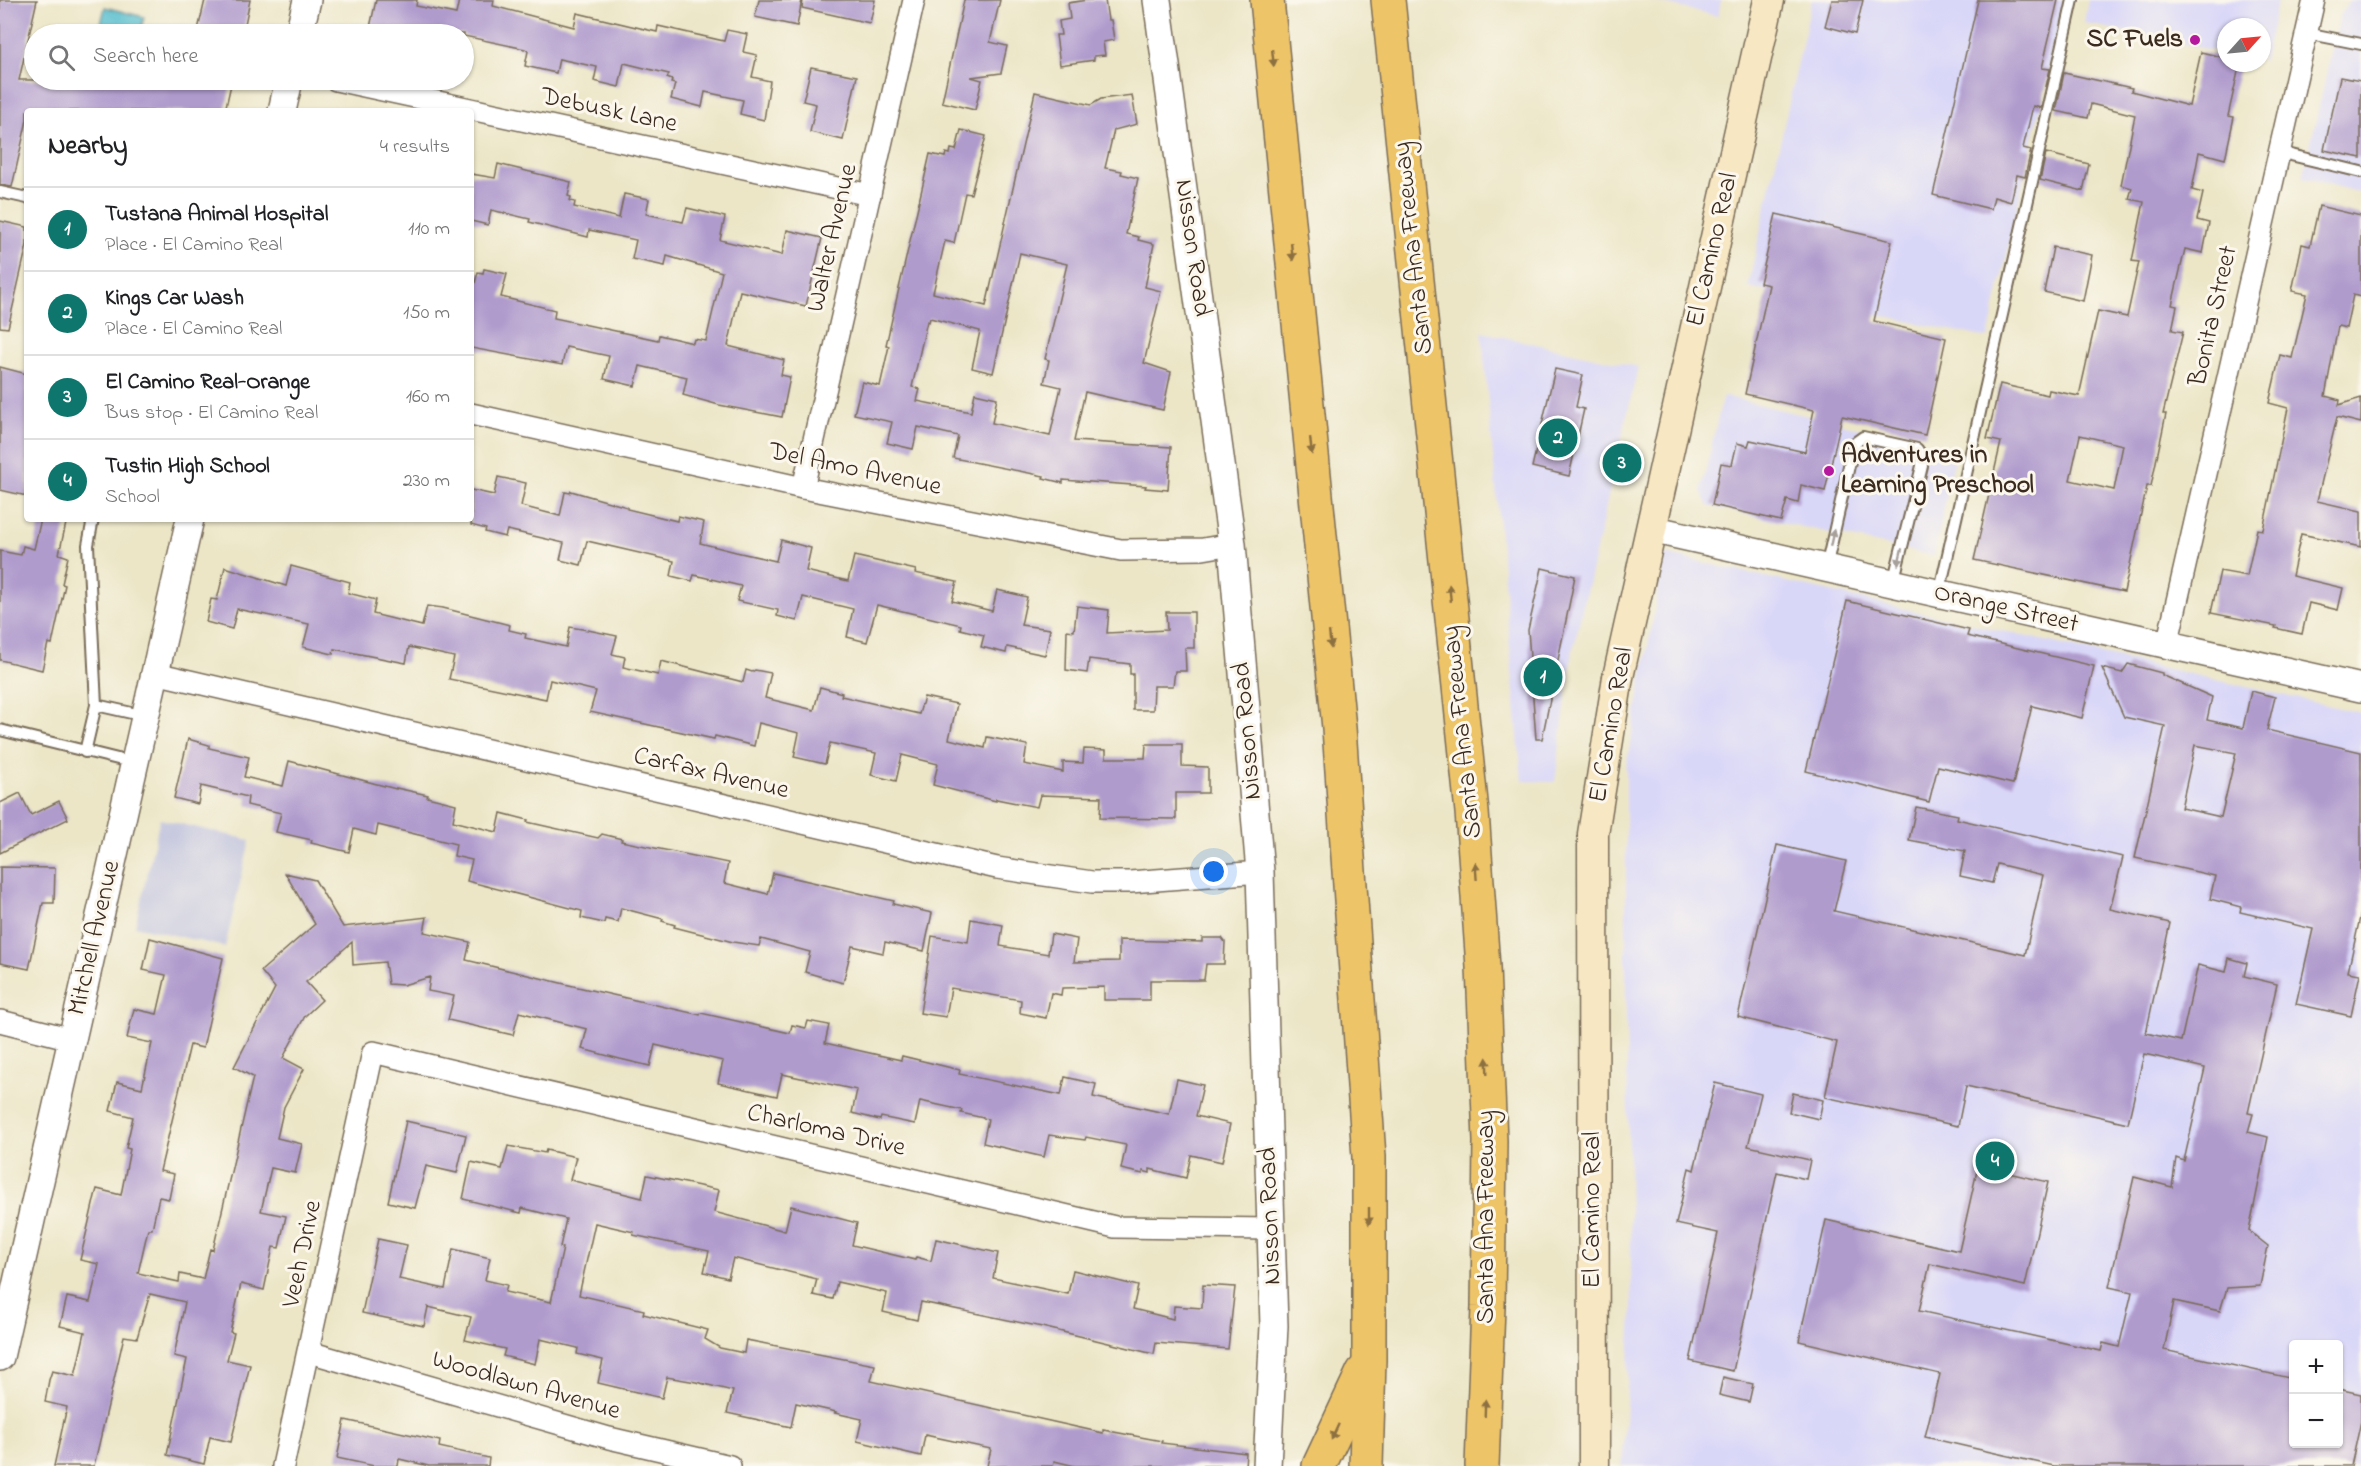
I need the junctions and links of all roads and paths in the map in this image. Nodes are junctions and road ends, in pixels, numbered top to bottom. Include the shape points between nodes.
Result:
1 (307, 0) edge
2 (914, 0) edge
3 (1157, 0) edge
4 (1267, 0) edge
5 (1388, 0) edge
6 (1769, 0) edge
7 (2073, 0) edge
8 (2314, 0) edge
9 (301, 24) edge
10 (2306, 33) junction
11 (2361, 45) edge
12 (287, 90) edge
13 (382, 90) edge
14 (283, 108) edge
15 (466, 108) edge
16 (474, 110) edge
17 (2279, 152) junction
18 (2361, 172) edge
19 (0, 192) edge
20 (870, 195) junction
21 (24, 197) edge
22 (474, 415) edge
23 (803, 488) junction
24 (92, 522) edge
25 (188, 522) edge
26 (1651, 529) junction
27 (1232, 544) junction
28 (1826, 568) junction
29 (1893, 583) junction
30 (1939, 594) junction
31 (2167, 645) junction
32 (154, 673) junction
33 (2361, 688) edge
34 (96, 705) junction
35 (145, 716) junction
36 (0, 730) edge
37 (85, 752) junction
38 (134, 763) junction
39 (1260, 872) junction
40 (0, 1021) edge
41 (72, 1039) junction
42 (373, 1052) joint
43 (1271, 1229) junction
44 (309, 1352) junction
45 (0, 1357) edge
46 (1369, 1360) junction
47 (283, 1466) edge
48 (730, 1466) edge
49 (1267, 1466) edge
50 (1319, 1466) edge
51 (1366, 1466) edge
52 (1482, 1466) edge
53 (1594, 1466) edge

1 - 9 street
2 - 20 street, Walter Avenue
3 - 27 street, Nisson Road
4 -> 46 highway via 1339,728 1369,1157
52 -> 5 highway, Santa Ana Freeway via 1490,1141 1482,955 1472,812
6 - 26 main road, El Camino Real
7 - 30 lane
8 - 10 street, Bonita Street
10 - 11 lane
10 - 17 street, Bonita Street
12 - 14 street
13 - 15 street, Debusk Lane
16 - 20 street, Debusk Lane
17 - 18 lane
17 - 31 street, Bonita Street
19 - 21 lane
20 - 23 street, Walter Avenue
22 - 23 street, Del Amo Avenue
23 - 27 street, Del Amo Avenue via 1121,550 1203,549
24 - 34 lane via 88,545
25 - 32 street, Mitchell Avenue
26 - 28 street, Orange Street
26 - 53 main road, El Camino Real via 1618,677 1593,834
27 - 39 street, Nisson Road
28 - 29 street, Orange Street
28 -> 29 lane via 1856,442 1863,437 1917,449 1922,466
29 - 30 street, Orange Street
30 - 31 street, Orange Street
31 - 33 street, Orange Street
32 - 35 street, Mitchell Avenue
32 - 39 street, Carfax Avenue via 997,868 1092,882
34 - 35 lane
34 - 37 lane
35 - 38 street, Mitchell Avenue
36 - 37 lane
37 - 38 lane
38 - 41 street, Mitchell Avenue
39 - 43 street, Nisson Road
40 - 41 street
41 - 45 street, Mitchell Avenue
42 - 43 street, Charloma Drive via 1115,1227
42 - 44 street, Veeh Drive
43 - 49 street, Nisson Road via 1274,1326
44 - 47 street, Veeh Drive
44 - 48 street, Woodlawn Avenue via 609,1438
46 -> 50 highway
46 - 51 highway

